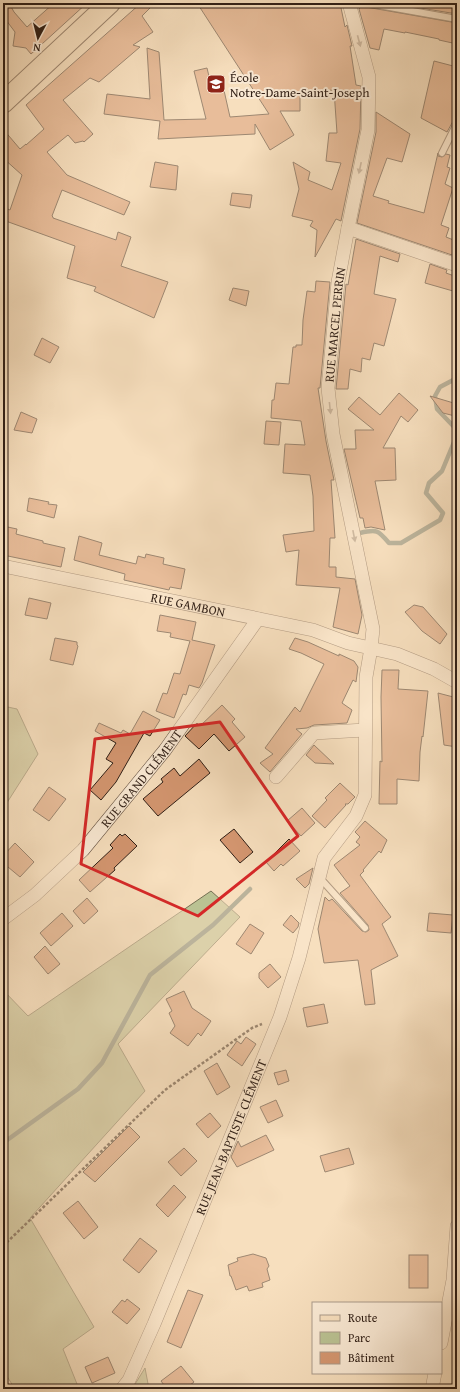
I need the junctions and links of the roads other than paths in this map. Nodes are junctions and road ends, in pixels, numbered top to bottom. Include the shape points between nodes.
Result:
1 (110, 3) edge
2 (349, 3) edge
3 (368, 3) edge
4 (457, 19) edge
5 (3, 103) edge
6 (457, 123) edge
7 (442, 153) dead end
8 (348, 228) junction
9 (457, 265) edge
10 (3, 566) edge
11 (258, 619) junction
12 (371, 648) junction
13 (457, 682) edge
14 (365, 730) junction
15 (276, 777) dead end
16 (319, 877) junction
17 (3, 919) edge
18 (365, 928) dead end
19 (457, 1226) edge
20 (455, 1278) edge
21 (442, 1338) edge
22 (435, 1374) edge
23 (122, 1389) edge
24 (432, 1389) edge

1 - 5 main road
2 -> 8 street, RUE MARCEL PERRIN via 369,77 368,130
3 - 4 lane
6 - 7 lane
8 - 9 street
8 -> 12 street, RUE MARCEL PERRIN via 338,282 328,388 333,434 373,629
10 - 11 street, RUE GAMBON
11 - 12 street, RUE GAMBON via 313,630 348,643
11 - 17 street, RUE GRAND CLÉMENT via 164,750 83,850 35,895
12 - 13 street, RUE GAMBON via 397,654 434,669
12 - 14 street, RUE JEAN-BAPTISTE CLÉMENT via 366,677
14 - 15 street via 314,733
14 - 16 street, RUE JEAN-BAPTISTE CLÉMENT via 365,795 356,816 324,858
16 - 18 lane
16 - 23 street, RUE JEAN-BAPTISTE CLÉMENT via 299,958 280,1017 154,1324 129,1380
19 - 20 street
20 - 21 street
22 - 24 street

